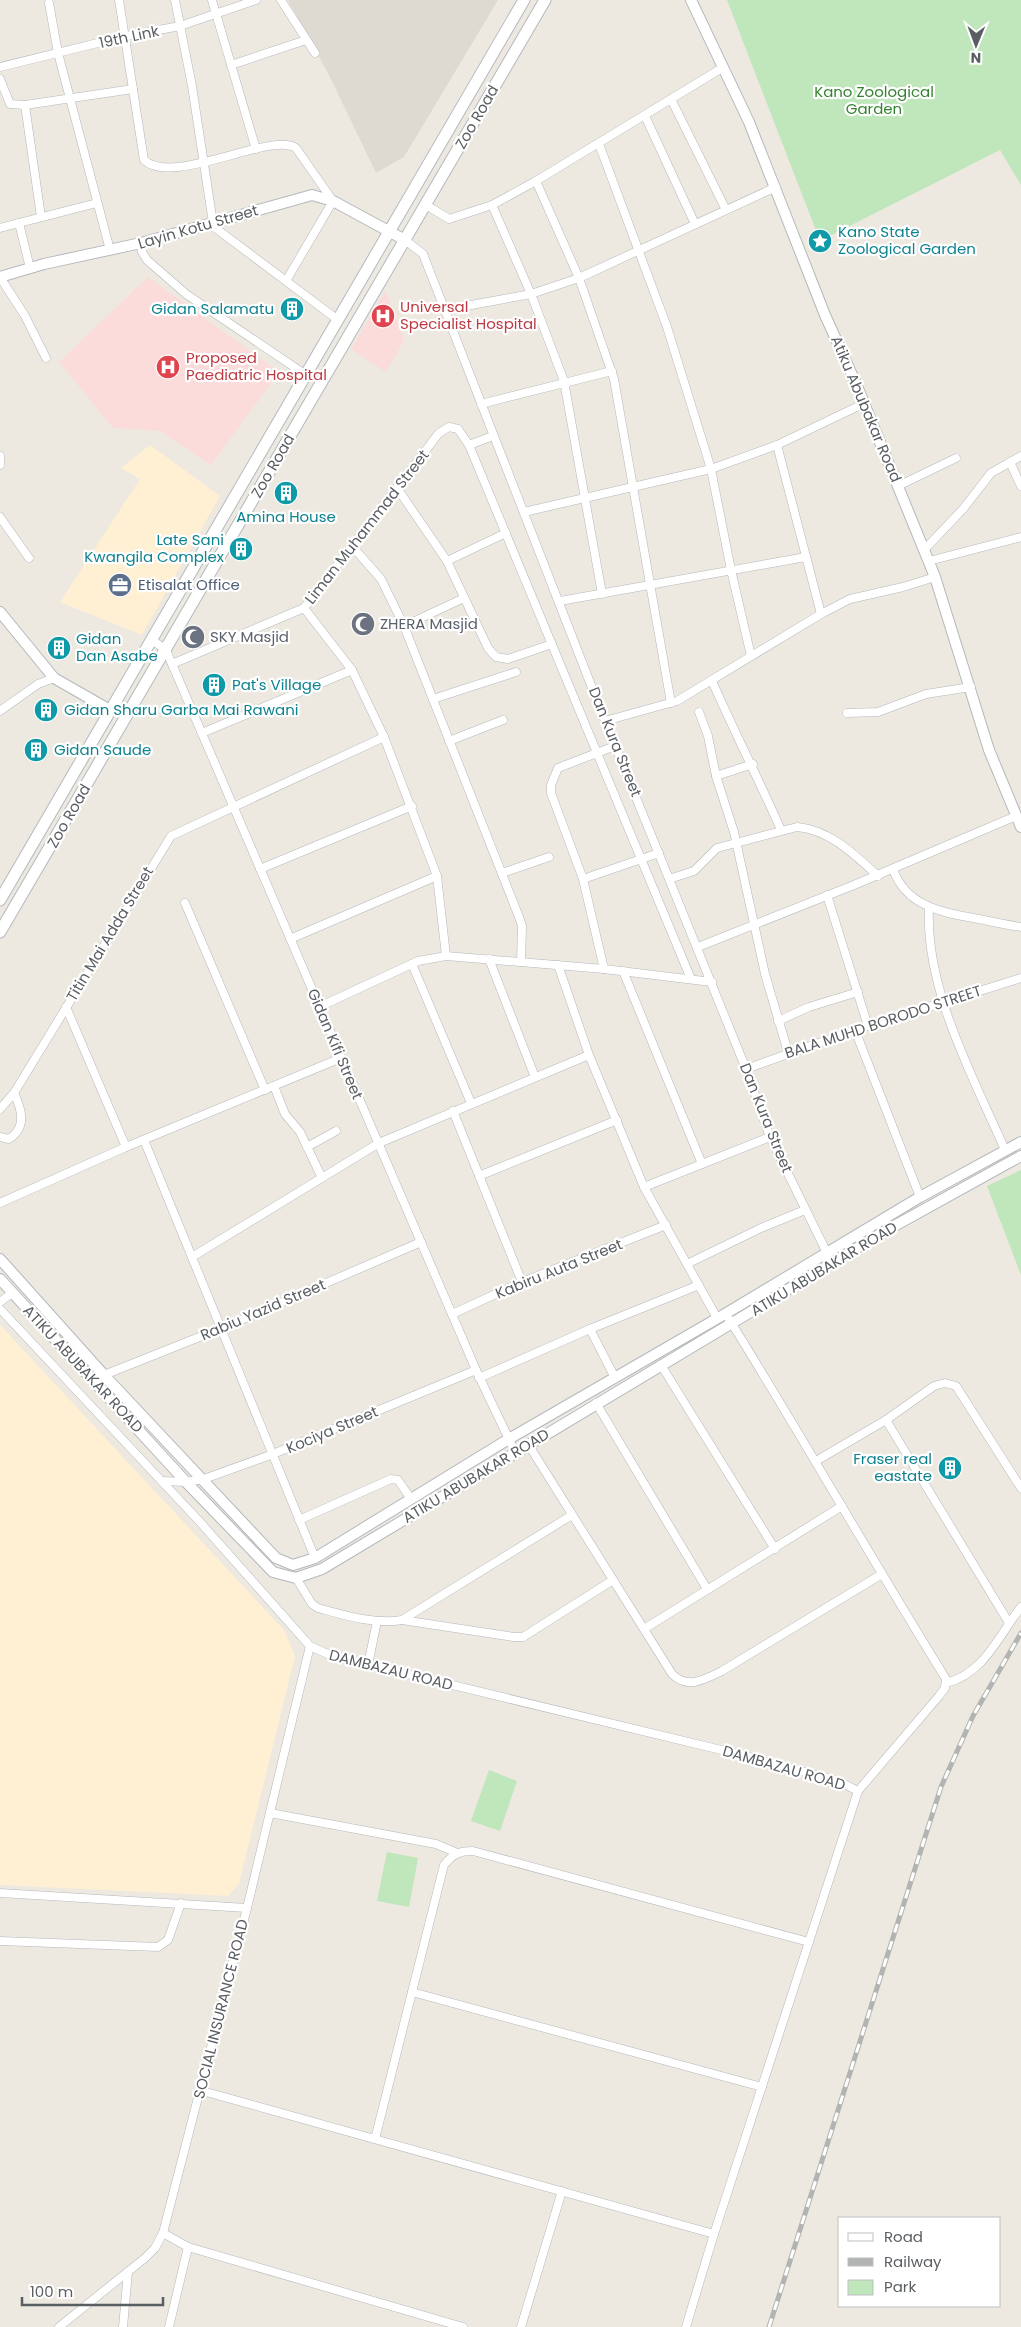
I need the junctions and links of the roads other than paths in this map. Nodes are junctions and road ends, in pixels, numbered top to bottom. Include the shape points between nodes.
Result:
1 (119, 0) edge
2 (175, 0) edge
3 (212, 0) edge
4 (256, 0) edge
5 (280, 0) edge
6 (524, 0) edge
7 (545, 0) edge
8 (690, 0) edge
9 (49, 3) dead end
10 (218, 15) junction
11 (180, 26) junction
12 (126, 36) junction
13 (306, 40) junction
14 (315, 52) dead end
15 (58, 53) junction
16 (232, 64) junction
17 (0, 67) edge
18 (722, 68) junction
19 (0, 80) edge
20 (133, 89) junction
21 (70, 99) junction
22 (672, 99) junction
23 (25, 105) junction
24 (645, 116) junction
25 (599, 144) junction
26 (256, 149) junction
27 (204, 163) junction
28 (536, 181) junction
29 (776, 187) junction
30 (333, 201) junction
31 (97, 203) junction
32 (426, 205) junction
33 (492, 205) junction
34 (726, 210) junction
35 (41, 217) junction
36 (19, 224) junction
37 (211, 224) junction
38 (695, 224) junction
39 (0, 228) edge
40 (389, 231) junction
41 (405, 240) junction
42 (141, 243) junction
43 (110, 250) junction
44 (639, 250) junction
45 (30, 268) junction
46 (0, 277) edge
47 (578, 278) junction
48 (286, 281) junction
49 (531, 294) junction
50 (444, 310) junction
51 (338, 320) junction
52 (46, 358) dead end
53 (612, 371) junction
54 (306, 374) junction
55 (564, 381) junction
56 (865, 403) junction
57 (481, 404) junction
58 (494, 436) junction
59 (469, 445) junction
60 (777, 445) junction
61 (0, 456) edge
62 (1021, 456) edge
63 (956, 458) dead end
64 (1010, 462) junction
65 (0, 465) edge
66 (711, 469) junction
67 (634, 485) junction
68 (898, 486) junction
69 (1021, 486) edge
70 (397, 488) junction
71 (584, 496) junction
72 (524, 512) junction
73 (0, 517) edge
74 (506, 533) junction
75 (1021, 537) edge
76 (352, 546) junction
77 (924, 550) junction
78 (806, 557) junction
79 (29, 558) dead end
80 (447, 561) junction
81 (928, 561) junction
82 (731, 570) junction
83 (936, 577) junction
84 (651, 585) junction
85 (602, 594) junction
86 (464, 598) junction
87 (560, 601) junction
88 (304, 608) junction
89 (0, 612) edge
90 (821, 614) junction
91 (404, 626) junction
92 (152, 640) junction
93 (552, 644) junction
94 (166, 650) junction
95 (751, 656) junction
96 (172, 664) junction
97 (352, 670) junction
98 (516, 672) dead end
99 (54, 678) junction
100 (712, 681) junction
101 (971, 687) junction
102 (433, 699) junction
103 (671, 703) junction
104 (110, 710) junction
105 (0, 711) edge
106 (700, 712) dead end
107 (847, 713) dead end
108 (503, 720) dead end
109 (606, 722) junction
110 (202, 733) junction
111 (384, 736) junction
112 (450, 740) junction
113 (615, 746) junction
114 (597, 753) junction
115 (752, 764) junction
116 (716, 776) junction
117 (233, 806) junction
118 (412, 806) junction
119 (1016, 816) junction
120 (1021, 827) edge
121 (781, 830) junction
122 (736, 844) junction
123 (659, 853) junction
124 (549, 857) dead end
125 (640, 860) junction
126 (260, 869) junction
127 (893, 869) junction
128 (502, 873) junction
129 (437, 876) junction
130 (878, 876) junction
131 (583, 879) junction
132 (669, 879) junction
133 (828, 895) junction
134 (0, 900) edge
135 (185, 903) dead end
136 (929, 908) junction
137 (754, 924) junction
138 (1021, 927) edge
139 (0, 932) edge
140 (290, 939) junction
141 (698, 947) junction
142 (446, 956) junction
143 (489, 959) junction
144 (521, 962) junction
145 (412, 964) junction
146 (558, 965) junction
147 (604, 969) junction
148 (623, 971) junction
149 (1021, 978) edge
150 (691, 979) junction
151 (712, 982) junction
152 (858, 992) junction
153 (942, 1003) junction
154 (66, 1007) junction
155 (320, 1007) junction
156 (778, 1020) junction
157 (868, 1026) junction
158 (855, 1030) junction
159 (788, 1052) junction
160 (588, 1055) junction
161 (341, 1058) junction
162 (746, 1069) junction
163 (535, 1077) junction
164 (274, 1086) junction
165 (265, 1090) junction
166 (14, 1093) junction
167 (471, 1104) junction
168 (0, 1109) edge
169 (453, 1111) junction
170 (617, 1120) junction
171 (336, 1131) dead end
172 (0, 1137) edge
173 (770, 1138) junction
174 (144, 1140) junction
175 (1021, 1142) edge
176 (379, 1144) junction
177 (126, 1147) junction
178 (307, 1147) junction
179 (1004, 1150) junction
180 (1021, 1156) edge
181 (702, 1164) junction
182 (479, 1176) junction
183 (322, 1178) junction
184 (644, 1187) junction
185 (920, 1197) junction
186 (0, 1203) edge
187 (805, 1210) junction
188 (666, 1225) junction
189 (421, 1242) junction
190 (826, 1252) junction
191 (192, 1257) junction
192 (0, 1260) edge
193 (687, 1264) junction
194 (832, 1264) junction
195 (0, 1280) edge
196 (522, 1282) junction
197 (699, 1285) junction
198 (12, 1293) junction
199 (0, 1302) edge
200 (0, 1310) edge
201 (452, 1314) junction
202 (721, 1316) junction
203 (732, 1324) junction
204 (222, 1328) junction
205 (590, 1329) junction
206 (661, 1365) junction
207 (476, 1370) junction
208 (104, 1375) junction
209 (479, 1378) junction
210 (615, 1378) junction
211 (596, 1403) junction
212 (886, 1420) junction
213 (507, 1440) junction
214 (528, 1444) junction
215 (515, 1452) junction
216 (273, 1454) junction
217 (816, 1461) junction
218 (204, 1479) junction
219 (162, 1481) junction
220 (186, 1482) junction
221 (1021, 1488) edge
222 (411, 1499) junction
223 (842, 1506) junction
224 (572, 1515) junction
225 (300, 1520) junction
226 (775, 1549) junction
227 (315, 1558) junction
228 (882, 1574) junction
229 (296, 1578) junction
230 (613, 1580) junction
231 (707, 1589) junction
232 (1021, 1607) edge
233 (402, 1620) junction
234 (377, 1621) junction
235 (1009, 1623) junction
236 (644, 1629) junction
237 (310, 1646) junction
238 (368, 1665) junction
239 (946, 1683) junction
240 (858, 1791) junction
241 (270, 1813) junction
242 (457, 1853) junction
243 (0, 1893) edge
244 (181, 1904) junction
245 (247, 1908) junction
246 (0, 1941) edge
247 (809, 1942) junction
248 (412, 1992) junction
249 (762, 2087) junction
250 (200, 2090) junction
251 (375, 2139) junction
252 (562, 2191) junction
253 (163, 2233) junction
254 (714, 2234) junction
255 (188, 2247) junction
256 (128, 2272) junction
257 (59, 2327) edge
258 (123, 2327) edge
259 (169, 2327) edge
260 (463, 2327) edge
261 (521, 2327) edge
262 (686, 2327) edge

1 - 12 street
2 - 11 street
3 - 10 street
4 - 10 street, 19th Link
5 - 13 street
6 - 40 main road, Zoo Road
7 - 32 main road, Zoo Road
8 - 18 street, Atiku Abubakar Road
9 - 15 street
10 - 11 street, 19th Link
10 - 16 street
11 - 12 street, 19th Link
11 - 27 street
12 - 15 street, 19th Link
12 - 20 street
13 - 14 street
13 - 16 street
15 - 17 street, 19th Link
15 - 21 street
16 - 26 street
18 - 22 street
18 - 29 street, Atiku Abubakar Road
19 - 23 street via 10,104
20 - 21 street
20 - 27 street via 144,160 149,164 166,166
21 - 23 street
21 - 31 street
22 - 24 street
22 - 34 street
23 - 35 street
24 - 25 street
24 - 38 street
25 - 28 street
25 - 44 street
26 - 27 street
26 - 30 street via 281,143 296,148
27 - 37 street
28 - 33 street
28 - 47 street
29 - 34 street
29 - 56 street, Atiku Abubakar Road via 825,315
30 - 37 street, Layin Kotu Street via 322,196 306,196
30 - 40 street, Layin Kotu Street
30 - 48 street
31 - 35 street
31 - 43 street
32 - 33 street via 449,219
32 - 41 main road, Zoo Road
33 - 49 street
34 - 38 street
35 - 36 street
36 - 39 street
36 - 45 street
37 - 42 street, Layin Kotu Street
37 - 48 street
38 - 44 street
40 - 41 street, Dan Kura Street
40 - 51 main road, Zoo Road
41 - 50 street, Dan Kura Street via 423,254
41 - 94 main road, Zoo Road
42 - 43 street, Layin Kotu Street
42 - 54 street via 147,260 186,294
43 - 45 street, Layin Kotu Street
44 - 47 street
44 - 66 street
45 - 46 street, Layin Kotu Street
46 - 52 street
47 - 49 street
47 - 53 street
48 - 51 street
49 - 50 street
49 - 55 street
50 - 57 street, Dan Kura Street
51 - 54 main road, Zoo Road
53 - 55 street
53 - 67 street
54 - 92 main road, Zoo Road
55 - 57 street
55 - 71 street
56 - 60 street
56 - 68 street, Atiku Abubakar Road
57 - 58 street, Dan Kura Street
58 - 59 street
58 - 72 street, Dan Kura Street
59 - 70 street, Liman Muhammad Street via 458,428 449,427 439,433
59 - 74 street
60 - 66 street
60 - 78 street
61 - 65 street
62 - 64 street
63 - 68 street
64 - 69 street
64 - 77 street via 991,473 963,509
66 - 67 street
66 - 82 street
67 - 71 street
67 - 84 street
68 - 77 street, Atiku Abubakar Road
70 - 76 street, Liman Muhammad Street
70 - 80 street
71 - 72 street
71 - 85 street
72 - 87 street, Dan Kura Street
73 - 79 street
74 - 80 street
74 - 93 street
75 - 81 street
76 - 88 street, Liman Muhammad Street
76 - 91 street via 381,578
77 - 81 street, Atiku Abubakar Road
78 - 82 street
78 - 90 street
80 - 86 street
81 - 83 street, Atiku Abubakar Road
82 - 84 street
82 - 95 street
83 - 90 street via 858,596
83 - 101 street, Atiku Abubakar Road
84 - 85 street
84 - 103 street
85 - 87 street
86 - 91 street
86 - 93 street via 488,648 496,657 508,659
87 - 109 street, Dan Kura Street
88 - 96 street, Liman Muhammad Street
88 - 97 street
89 - 99 street
90 - 95 street
91 - 102 street
92 - 94 street
92 - 104 main road, Zoo Road
93 - 114 street
94 - 96 street, Gidan Kifi Street
94 - 139 main road, Zoo Road
95 - 100 street
96 - 110 street, Gidan Kifi Street
97 - 110 street
97 - 111 street
98 - 102 street
99 - 104 street
99 - 105 street via 38,684
100 - 103 street
100 - 115 street
101 - 107 street via 926,694 878,712
101 - 119 street, Atiku Abubakar Road via 987,742
102 - 112 street
103 - 109 street
104 - 134 main road, Zoo Road
106 - 116 street
108 - 112 street
109 - 113 street, Dan Kura Street
110 - 117 street, Gidan Kifi Street
111 - 117 street, Titin Mai Adda Street
111 - 118 street
112 - 128 street
113 - 114 street
113 - 123 street, Dan Kura Street
114 - 125 street
114 - 131 street via 558,768 550,785
115 - 116 street
115 - 121 street
116 - 122 street
117 - 126 street, Gidan Kifi Street
117 - 154 street, Titin Mai Adda Street via 171,836 165,843
118 - 126 street
118 - 129 street
119 - 120 street, Atiku Abubakar Road
119 - 127 street
121 - 122 street
121 - 130 street via 802,828 836,840
122 - 132 street via 715,849 694,871
122 - 137 street
123 - 125 street
123 - 132 street, Dan Kura Street
124 - 128 street
125 - 131 street
125 - 150 street
126 - 140 street, Gidan Kifi Street
127 - 130 street
127 - 136 street via 907,894
128 - 144 street via 522,926
129 - 140 street
129 - 142 street
130 - 133 street
131 - 147 street
132 - 141 street, Dan Kura Street
133 - 137 street
133 - 152 street
135 - 165 street
136 - 138 street
136 - 153 street
137 - 141 street
137 - 156 street
140 - 155 street, Gidan Kifi Street
141 - 151 street, Dan Kura Street
142 - 143 street
142 - 145 street
143 - 144 street
143 - 163 street
144 - 146 street
145 - 155 street
145 - 167 street
146 - 147 street
146 - 160 street
147 - 148 street
148 - 150 street
148 - 181 street
149 - 153 street, BALA MUHD BORODO STREET
150 - 151 street
151 - 162 street, Dan Kura Street
152 - 156 street
152 - 157 street
153 - 157 street, BALA MUHD BORODO STREET
153 - 179 street
154 - 166 street, Titin Mai Adda Street
154 - 177 street
155 - 161 street, Gidan Kifi Street
156 - 159 street
157 - 158 street, BALA MUHD BORODO STREET
158 - 159 street, BALA MUHD BORODO STREET
158 - 185 street
159 - 162 street, BALA MUHD BORODO STREET
160 - 163 street
160 - 170 street
161 - 164 street
161 - 176 street, Gidan Kifi Street
162 - 173 street, Dan Kura Street
163 - 167 street
164 - 165 street
164 - 178 street via 286,1117
165 - 174 street
166 - 168 street, Titin Mai Adda Street
166 - 172 street via 20,1105 22,1126 9,1139
167 - 169 street
169 - 176 street
169 - 182 street
170 - 182 street
170 - 184 street
171 - 178 street
173 - 181 street
173 - 187 street, Dan Kura Street
174 - 177 street
174 - 191 street
175 - 179 street
176 - 183 street
176 - 189 street, Gidan Kifi Street
177 - 186 street
178 - 183 street
179 - 185 street
180 - 194 street, ATIKU ABUBAKAR ROAD
181 - 184 street
182 - 196 street
183 - 191 street
184 - 188 street
185 - 190 street
187 - 190 street, Dan Kura Street
187 - 193 street
188 - 193 street
188 - 196 street, Kabiru Auta Street
189 - 201 street, Gidan Kifi Street
189 - 204 street, Rabiu Yazid Street
190 - 194 street, Dan Kura Street
190 - 202 street
191 - 204 street
192 - 208 street
193 - 197 street
194 - 203 street, ATIKU ABUBAKAR ROAD
195 - 198 street, ATIKU ABUBAKAR ROAD
196 - 201 street, Kabiru Auta Street
197 - 202 street
197 - 205 street
198 - 199 street
198 - 220 street, ATIKU ABUBAKAR ROAD
200 - 219 street, DAMBAZAU ROAD
201 - 207 street, Gidan Kifi Street
202 - 203 street
202 - 210 street
203 - 206 street, ATIKU ABUBAKAR ROAD
203 - 217 street
204 - 208 street, Rabiu Yazid Street
204 - 216 street
205 - 209 street
205 - 210 street
206 - 211 street, ATIKU ABUBAKAR ROAD
206 - 226 street
207 - 209 street, Gidan Kifi Street
207 - 216 street, Kociya Street
208 - 218 street
209 - 213 street, Gidan Kifi Street
210 - 213 street
211 - 214 street, ATIKU ABUBAKAR ROAD
211 - 231 street
212 - 217 street
212 - 221 street via 934,1386 951,1383
212 - 235 street
213 - 215 street, Gidan Kifi Street
213 - 222 street
214 - 215 street, ATIKU ABUBAKAR ROAD
214 - 224 street
215 - 229 street, ATIKU ABUBAKAR ROAD via 322,1569
216 - 218 street, Kociya Street
216 - 225 street
217 - 223 street
218 - 220 street, Kociya Street
218 - 227 street via 276,1558 293,1565
219 - 220 street, Kociya Street
219 - 237 street, DAMBAZAU ROAD
220 - 229 street, ATIKU ABUBAKAR ROAD via 273,1572
222 - 225 street via 398,1480 391,1480
222 - 227 street
223 - 226 street
223 - 228 street
224 - 230 street
224 - 233 street
225 - 227 street
226 - 231 street
228 - 236 street via 699,1682 675,1678
228 - 239 street
229 - 234 street via 308,1599 318,1608
230 - 233 street via 523,1637
230 - 236 street
231 - 236 street
232 - 235 street
233 - 234 street
234 - 238 street
235 - 239 street via 971,1673
237 - 238 street, DAMBAZAU ROAD via 332,1656
237 - 241 street, SOCIAL INSURANCE ROAD
238 - 240 street, DAMBAZAU ROAD via 742,1755 838,1781
239 - 240 street via 939,1696
240 - 247 street
241 - 242 street via 436,1844
241 - 245 street, SOCIAL INSURANCE ROAD
242 - 247 street via 473,1851
242 - 248 street via 444,1865
243 - 244 street
244 - 245 street
244 - 246 street via 168,1940 158,1947
245 - 250 street, SOCIAL INSURANCE ROAD
247 - 249 street
248 - 249 street
248 - 251 street
249 - 254 street
250 - 251 street
250 - 253 street, SOCIAL INSURANCE ROAD
251 - 252 street
252 - 254 street
252 - 261 street
253 - 255 street
253 - 256 street, SOCIAL INSURANCE ROAD via 155,2248
254 - 262 street
255 - 259 street
255 - 260 street
256 - 257 street, SOCIAL INSURANCE ROAD
256 - 258 street

